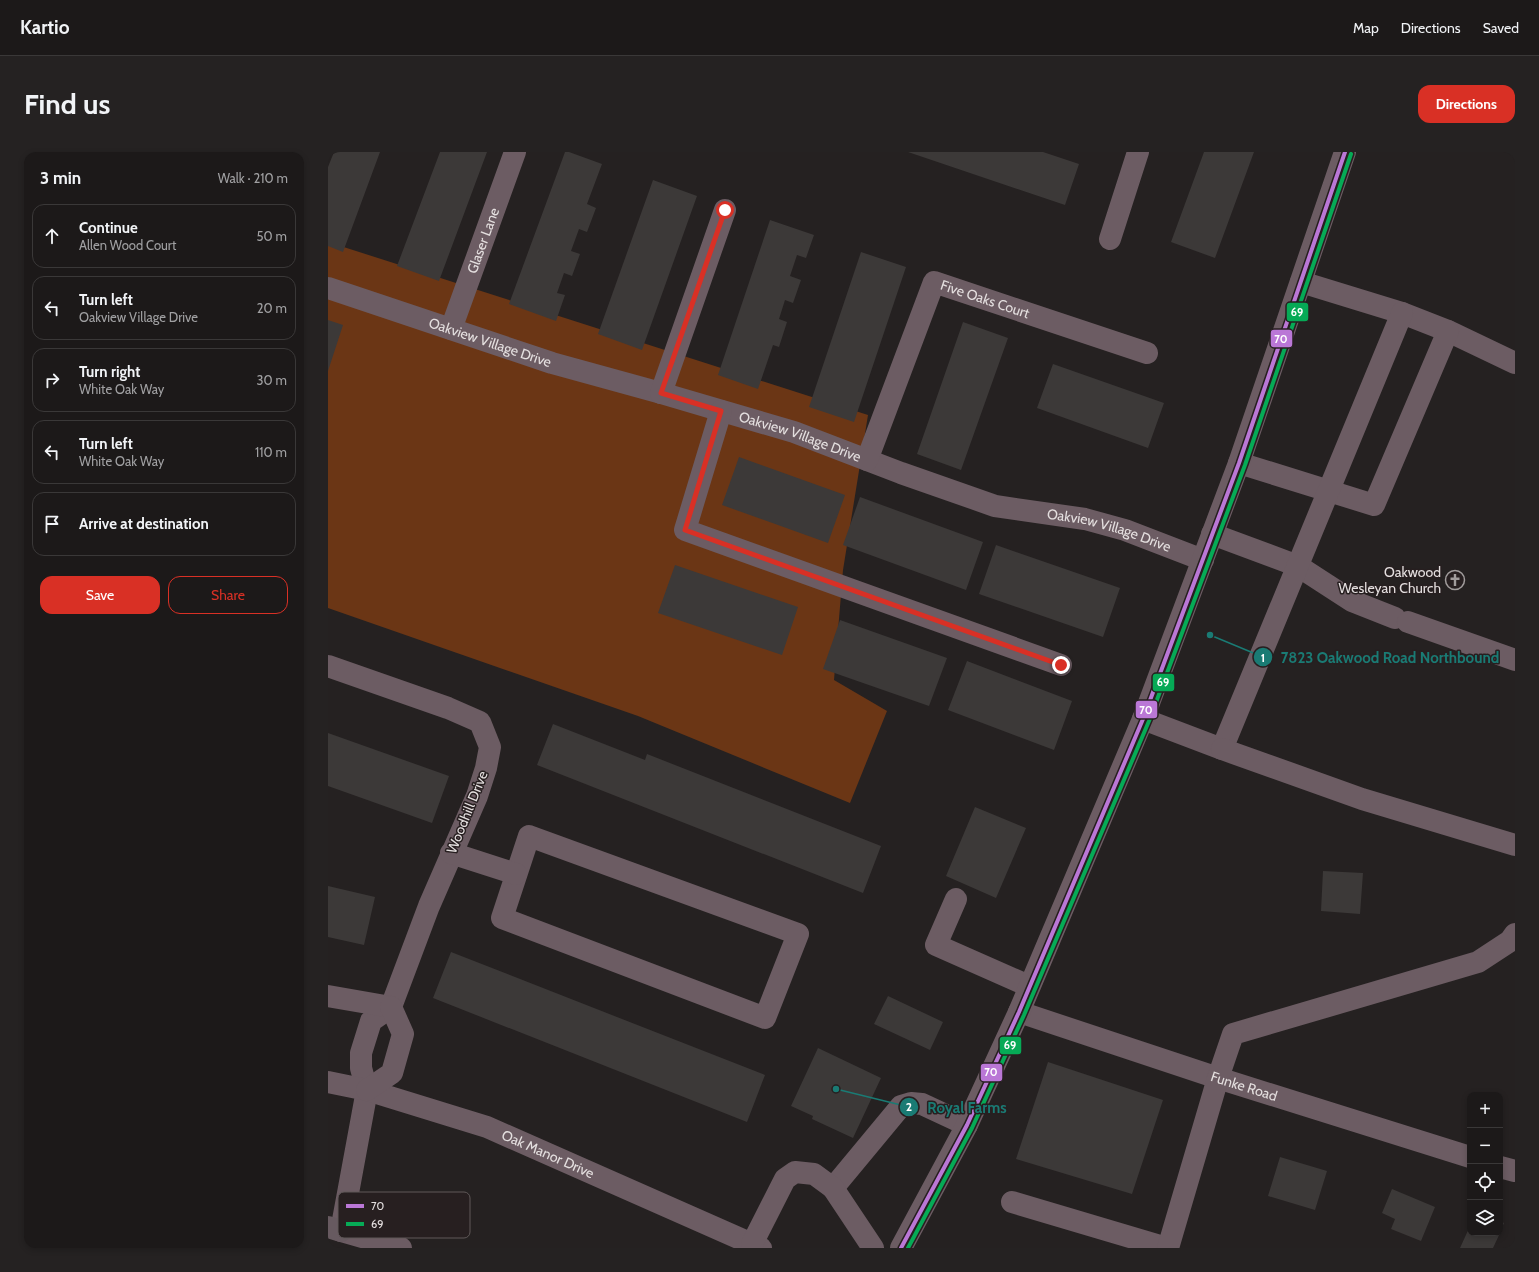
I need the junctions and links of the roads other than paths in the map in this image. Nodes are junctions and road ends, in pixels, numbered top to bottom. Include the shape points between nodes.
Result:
1 (515, 152) edge
2 (1138, 152) edge
3 (1345, 152) edge
4 (725, 210) dead end
5 (1110, 239) dead end
6 (1301, 282) junction
7 (328, 288) edge
8 (1402, 313) junction
9 (451, 329) junction
10 (1448, 331) junction
11 (1147, 353) dead end
12 (1515, 363) edge
13 (661, 393) junction
14 (721, 411) junction
15 (866, 460) junction
16 (1240, 463) junction
17 (1329, 491) junction
18 (1212, 534) junction
19 (1203, 560) junction
20 (1298, 566) junction
21 (1515, 660) edge
22 (1061, 665) dead end
23 (328, 666) edge
24 (1143, 719) junction
25 (1222, 749) junction
26 (1515, 844) edge
27 (451, 853) junction
28 (516, 874) junction
29 (956, 899) dead end
30 (1515, 934) edge
31 (1029, 986) junction
32 (328, 996) edge
33 (391, 1008) junction
34 (1019, 1012) junction
35 (1218, 1078) junction
36 (328, 1082) edge
37 (367, 1090) junction
38 (967, 1125) junction
39 (1467, 1156) edge
40 (1503, 1168) edge
41 (1515, 1172) edge
42 (833, 1188) junction
43 (344, 1192) edge
44 (1012, 1202) dead end
45 (338, 1216) edge
46 (335, 1229) edge
47 (366, 1238) edge
48 (757, 1246) edge
49 (401, 1248) edge
50 (873, 1248) edge
51 (901, 1248) edge
52 (1168, 1248) edge

1 - 9 street, Glaser Lane
2 - 5 street
3 - 6 street
4 - 13 street
6 - 8 street
6 - 16 street
7 - 9 street, Oakview Village Drive
8 - 10 street
8 - 17 street
9 - 13 street, Oakview Village Drive via 552,363
10 - 12 street
10 - 17 street via 1374,505
11 - 15 street, Five Oaks Court via 934,282
13 - 14 street, Oakview Village Drive
14 - 15 street, Oakview Village Drive via 794,432
14 - 22 street via 685,530
15 - 19 street, Oakview Village Drive via 995,506 1085,519 1125,530
16 - 17 street
16 - 18 street
17 - 20 street
18 - 19 street
18 - 20 street
19 - 24 street
20 - 21 street via 1352,601
20 - 25 street
23 - 27 street, Woodhill Drive via 448,708 480,722 490,747 486,768 477,796
24 - 25 street
24 - 31 street
25 - 26 street via 1362,799
27 - 28 street
27 - 33 street, Woodhill Drive
28 - 28 street via 529,836 798,934 765,1018 502,918
29 - 31 street via 936,945
30 - 35 street via 1510,941 1478,962 1233,1034
31 - 34 street
32 - 33 street
33 - 37 street via 371,1021 361,1054 361,1068
33 - 37 street via 403,1034 392,1073
34 - 35 street, Funke Road
34 - 38 street
35 - 39 street, Funke Road
35 - 52 street
36 - 37 street, Oak Manor Drive
37 - 43 street
37 - 48 street, Oak Manor Drive via 487,1127
38 - 42 street via 922,1104 911,1103 901,1106
38 - 51 street
40 - 41 street
42 - 48 street via 814,1174 796,1172 785,1179
42 - 50 street
44 - 52 street
45 - 46 street
47 - 49 street

